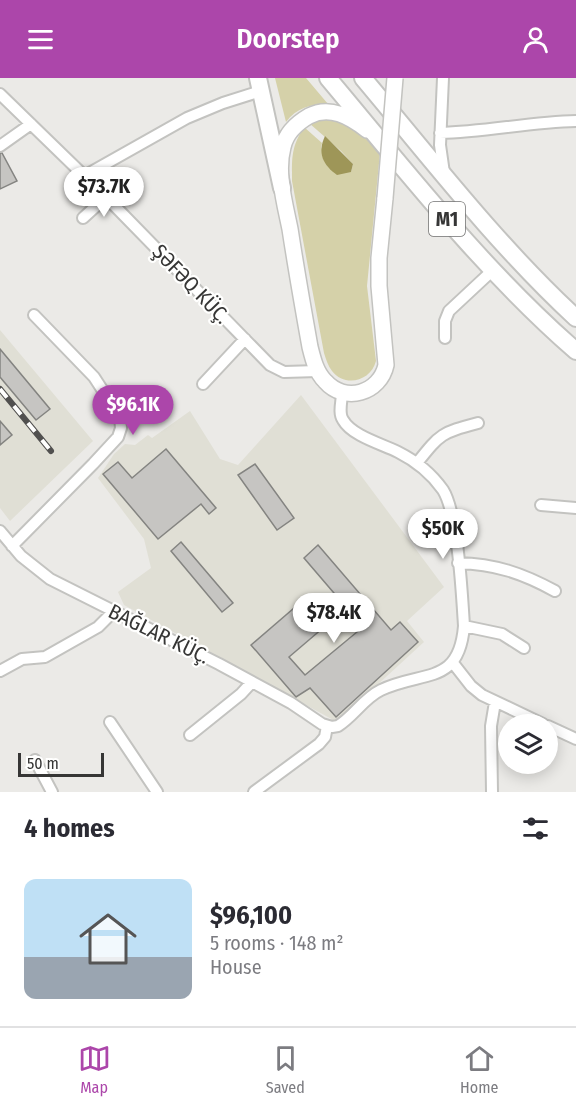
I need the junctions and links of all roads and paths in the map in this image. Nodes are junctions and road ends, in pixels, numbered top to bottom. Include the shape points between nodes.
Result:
1 (328, 78) edge
2 (363, 78) edge
3 (395, 78) edge
4 (443, 78) edge
5 (259, 85) edge
6 (0, 94) edge
7 (576, 121) edge
8 (31, 124) junction
9 (440, 133) junction
10 (381, 141) junction
11 (0, 146) edge
12 (84, 176) junction
13 (445, 176) junction
14 (282, 188) junction
15 (106, 197) junction
16 (83, 218) dead end
17 (493, 270) junction
18 (34, 315) dead end
19 (576, 318) edge
20 (445, 338) dead end
21 (244, 339) junction
22 (576, 351) edge
23 (318, 371) junction
24 (203, 384) dead end
25 (342, 393) junction
26 (478, 423) dead end
27 (417, 463) junction
28 (541, 505) dead end
29 (576, 508) edge
30 (0, 531) edge
31 (12, 546) junction
32 (458, 563) junction
33 (555, 591) dead end
34 (113, 612) junction
35 (464, 626) junction
36 (524, 648) dead end
37 (453, 663) junction
38 (0, 671) edge
39 (252, 682) junction
40 (495, 702) junction
41 (521, 714) edge
42 (110, 722) dead end
43 (327, 726) junction
44 (558, 731) edge
45 (190, 735) dead end
46 (576, 740) edge
47 (35, 760) dead end
48 (52, 792) edge
49 (157, 792) edge
50 (254, 792) edge
51 (492, 792) edge

1 - 10 highway, M1
2 - 13 highway, M1
3 - 25 main road, bridge via 379,258 386,365 376,384 359,393
4 - 9 street
5 - 12 street via 187,118
5 - 14 highway
6 - 8 street, ŞƏFƏQ KÜÇ.
7 - 9 street
8 - 11 street
8 - 12 street, ŞƏFƏQ KÜÇ.
9 - 13 street
10 - 14 main road via 339,113 314,113 299,121 283,147
10 - 17 highway, M1
12 - 15 street, ŞƏFƏQ KÜÇ.
13 - 19 highway, M1
14 - 23 main road via 310,347
15 - 16 street
15 - 21 street, ŞƏFƏQ KÜÇ.
17 - 20 street via 449,311
17 - 22 highway, M1
18 - 31 street via 94,377 120,417 121,428 118,437
21 - 23 street, ŞƏFƏQ KÜÇ. via 277,369 291,373
21 - 24 street
23 - 25 main road via 331,387
25 - 27 street via 340,413 348,426
26 - 27 street via 438,436
27 - 32 street via 446,498
28 - 29 street
30 - 31 street, BAĞLAR KÜÇ.
31 - 34 street, BAĞLAR KÜÇ. via 50,579
32 - 33 street via 483,563 530,577
32 - 35 street
34 - 38 street via 98,627 45,657 22,659
34 - 39 street, BAĞLAR KÜÇ.
35 - 36 street via 502,634
35 - 37 street via 463,643
37 - 40 street via 471,686
37 - 43 street via 433,674 381,689 343,722
39 - 43 street, BAĞLAR KÜÇ.
39 - 45 street
40 - 41 street
40 - 51 street via 491,726
42 - 49 street
43 - 50 street via 319,744
44 - 46 street
47 - 48 street

